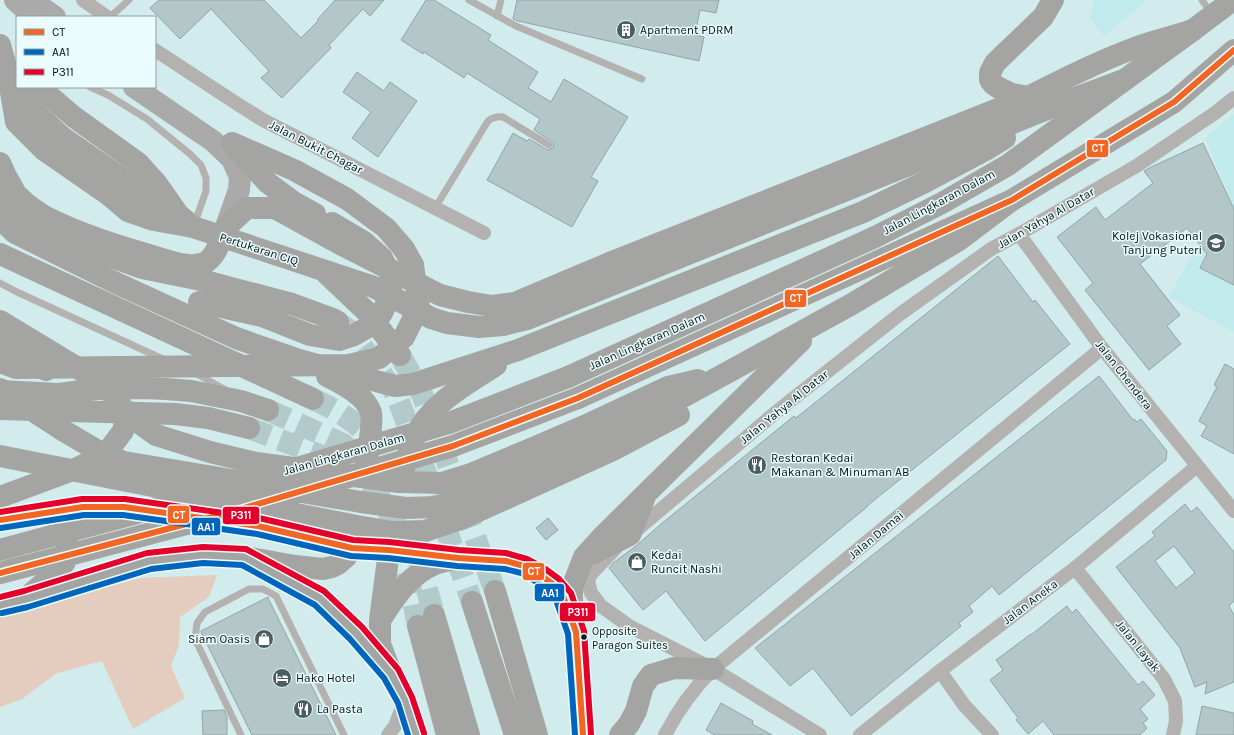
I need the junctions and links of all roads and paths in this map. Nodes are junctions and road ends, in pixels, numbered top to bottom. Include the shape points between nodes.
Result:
1 (15, 0) edge
2 (20, 0) edge
3 (34, 0) edge
4 (83, 0) edge
5 (129, 0) edge
6 (469, 0) edge
7 (501, 0) edge
8 (1053, 0) edge
9 (1233, 0) edge
10 (1207, 8) edge
11 (25, 16) edge
12 (33, 16) edge
13 (54, 16) edge
14 (107, 16) edge
15 (109, 16) edge
16 (497, 16) junction
17 (1193, 30) junction
18 (0, 45) edge
19 (1234, 50) edge
20 (156, 51) edge
21 (12, 76) edge
22 (642, 79) dead end
23 (1126, 79) junction
24 (40, 88) edge
25 (92, 88) edge
26 (135, 88) edge
27 (154, 88) edge
28 (1028, 97) junction
29 (1234, 98) edge
30 (1062, 103) junction
31 (232, 143) junction
32 (549, 145) dead end
33 (0, 163) edge
34 (0, 189) edge
35 (0, 199) edge
36 (1012, 200) junction
37 (435, 208) junction
38 (26, 210) junction
39 (0, 219) edge
40 (187, 222) junction
41 (226, 227) junction
42 (484, 234) dead end
43 (1019, 234) junction
44 (0, 254) edge
45 (324, 270) junction
46 (114, 282) junction
47 (0, 283) edge
48 (0, 321) edge
49 (338, 322) tunnel mouth
50 (821, 322) junction
51 (0, 345) edge
52 (1102, 348) junction
53 (518, 350) junction
54 (400, 355) tunnel mouth
55 (296, 359) junction
56 (0, 362) edge
57 (730, 371) junction
58 (96, 389) junction
59 (0, 390) edge
60 (313, 399) tunnel mouth
61 (241, 401) junction
62 (0, 409) edge
63 (268, 410) tunnel mouth
64 (127, 414) junction
65 (248, 428) tunnel mouth
66 (64, 431) junction
67 (105, 455) junction
68 (0, 456) edge
69 (50, 466) junction
70 (1197, 466) junction
71 (73, 470) junction
72 (365, 478) junction
73 (399, 482) junction
74 (647, 492) junction
75 (2, 496) edge
76 (361, 502) junction
77 (395, 507) junction
78 (1234, 511) edge
79 (42, 514) junction
80 (0, 520) edge
81 (357, 526) junction
82 (630, 536) junction
83 (390, 541) junction
84 (352, 548) junction
85 (0, 550) edge
86 (584, 557) junction
87 (244, 558) junction
88 (458, 558) junction
89 (1075, 568) junction
90 (0, 573) edge
91 (495, 591) tunnel mouth
92 (26, 598) junction
93 (472, 602) tunnel mouth
94 (0, 605) edge
95 (380, 620) junction
96 (576, 632) junction
97 (713, 669) junction
98 (940, 671) junction
99 (391, 673) junction
100 (405, 700) junction
101 (241, 735) edge
102 (344, 735) edge
103 (388, 735) edge
104 (416, 735) edge
105 (448, 735) edge
106 (469, 735) edge
107 (515, 735) edge
108 (537, 735) edge
109 (583, 735) edge
110 (620, 735) edge
111 (664, 735) edge
112 (820, 735) edge
113 (860, 735) edge
114 (992, 735) edge
115 (1173, 735) edge

1 - 12 main road, bridge
2 - 11 lane
3 - 13 main road
4 - 14 street
5 - 15 lane
6 - 16 lane
7 - 16 lane
8 - 28 highway via 1043,17 995,63 990,73 990,80 999,88
9 - 10 highway, Jalan Lingkaran Dalam
10 - 17 highway, Jalan Lingkaran Dalam
16 - 22 lane
17 - 23 highway, Jalan Lingkaran Dalam
17 - 28 highway via 1089,66
18 - 21 highway, Pertukaran CIQ
19 - 36 highway, Jalan Lingkaran Dalam via 1174,102
20 - 37 street, Jalan Bukit Chagar via 263,120
21 - 40 highway, Pertukaran CIQ via 16,122 44,150 128,211 154,220
23 - 30 highway
23 - 85 highway, Jalan Lingkaran Dalam, bridge via 1008,165 942,203 875,237 568,377 449,423 219,491
24 - 40 highway via 74,117 138,163
25 - 40 lane via 147,119 201,165 206,178 206,191
26 - 41 main road via 213,141 232,159 240,177 239,190
27 - 31 main road
28 - 41 highway via 515,303 492,306 440,295 275,208 247,208
29 - 43 street, Jalan Yahya Al Datar via 1138,165
30 - 45 highway, Pertukaran CIQ via 527,319 503,325 479,327 447,323 431,318 374,286
30 - 53 highway via 989,148 863,212
31 - 46 highway, bridge via 268,183 295,203 364,242 382,258 392,278 391,293 382,313 370,326 339,340 310,335 262,316
31 - 56 highway, bridge via 294,170 347,199 386,228 404,249 413,265 419,307 404,337 379,358 349,365 16,368
32 - 37 lane via 503,117 492,118
33 - 38 highway
34 - 38 highway
35 - 38 highway via 7,206
36 - 50 highway via 959,240
36 - 90 highway, Jalan Lingkaran Dalam, bridge via 578,398 453,446 224,514
37 - 42 street, Jalan Bukit Chagar
38 - 41 highway, bridge via 100,240 192,265 206,262 214,255
38 - 49 highway via 89,249 142,268 201,280 292,304
39 - 46 highway via 15,233
40 - 45 highway, Pertukaran CIQ
43 - 52 street, Jalan Chendera
43 - 82 street, Jalan Yahya Al Datar via 991,249 900,314 775,413
44 - 60 highway
45 - 54 highway via 368,313
46 - 55 highway via 236,338
47 - 61 lane via 206,378
48 - 64 highway, bridge via 99,381
50 - 57 highway
50 - 74 highway
51 - 58 highway via 36,365
52 - 70 street, Jalan Chendera
52 - 97 street, Jalan Damai
53 - 55 highway via 413,384 395,386
53 - 73 highway via 446,398 429,416 415,436
55 - 72 highway via 351,389 366,405 371,420
57 - 73 highway via 668,387 471,474 442,483
57 - 77 highway via 670,404 485,491 437,507
57 - 83 highway via 683,413 613,450 463,518
58 - 59 highway via 59,394
58 - 61 highway via 191,391
59 - 66 highway, bridge
61 - 63 highway
62 - 65 highway via 175,414 208,418
64 - 67 highway via 123,431
64 - 72 highway via 156,435 210,452 256,463
66 - 67 highway
66 - 69 highway via 71,443 67,456
67 - 71 highway
67 - 76 highway via 124,462
68 - 69 highway
69 - 71 highway
69 - 75 highway via 22,476
70 - 78 street, Jalan Chendera
70 - 89 street, Jalan Aneka
71 - 75 highway
71 - 81 highway
72 - 73 highway
72 - 76 highway
73 - 77 highway
74 - 82 highway
74 - 86 highway
76 - 77 highway
76 - 81 highway
77 - 83 highway
79 - 80 highway
79 - 84 highway via 83,507 124,507 258,526
79 - 92 highway via 59,521 67,539 65,562
81 - 83 highway
81 - 84 highway
82 - 86 highway
82 - 97 street, Jalan Yahya Al Datar via 591,574 588,581 591,593 601,606 629,626
83 - 84 highway
83 - 88 highway
83 - 95 highway
84 - 87 highway via 338,564 323,569
86 - 96 highway via 572,588
87 - 92 highway via 203,555 149,561
87 - 99 highway via 320,598 356,633
88 - 95 highway via 435,564 414,576 397,593
88 - 96 highway via 506,561 539,574 554,585 563,596
89 - 98 street, Jalan Aneka
89 - 115 street, Jalan Layak via 1164,678 1175,701 1176,721
91 - 108 highway
92 - 94 highway
93 - 107 highway
95 - 99 highway via 380,644
96 - 109 highway
97 - 110 highway via 674,668 651,675 643,686 636,711
97 - 111 street, Jalan Damai via 697,685
97 - 112 street, Jalan Yahya Al Datar
98 - 113 street, Jalan Aneka
98 - 114 street via 964,704
99 - 100 highway
100 - 103 street via 395,726
100 - 104 highway
101 - 102 lane via 195,639 197,623 205,612 249,589 263,589 276,596
105 - 106 highway via 426,621

